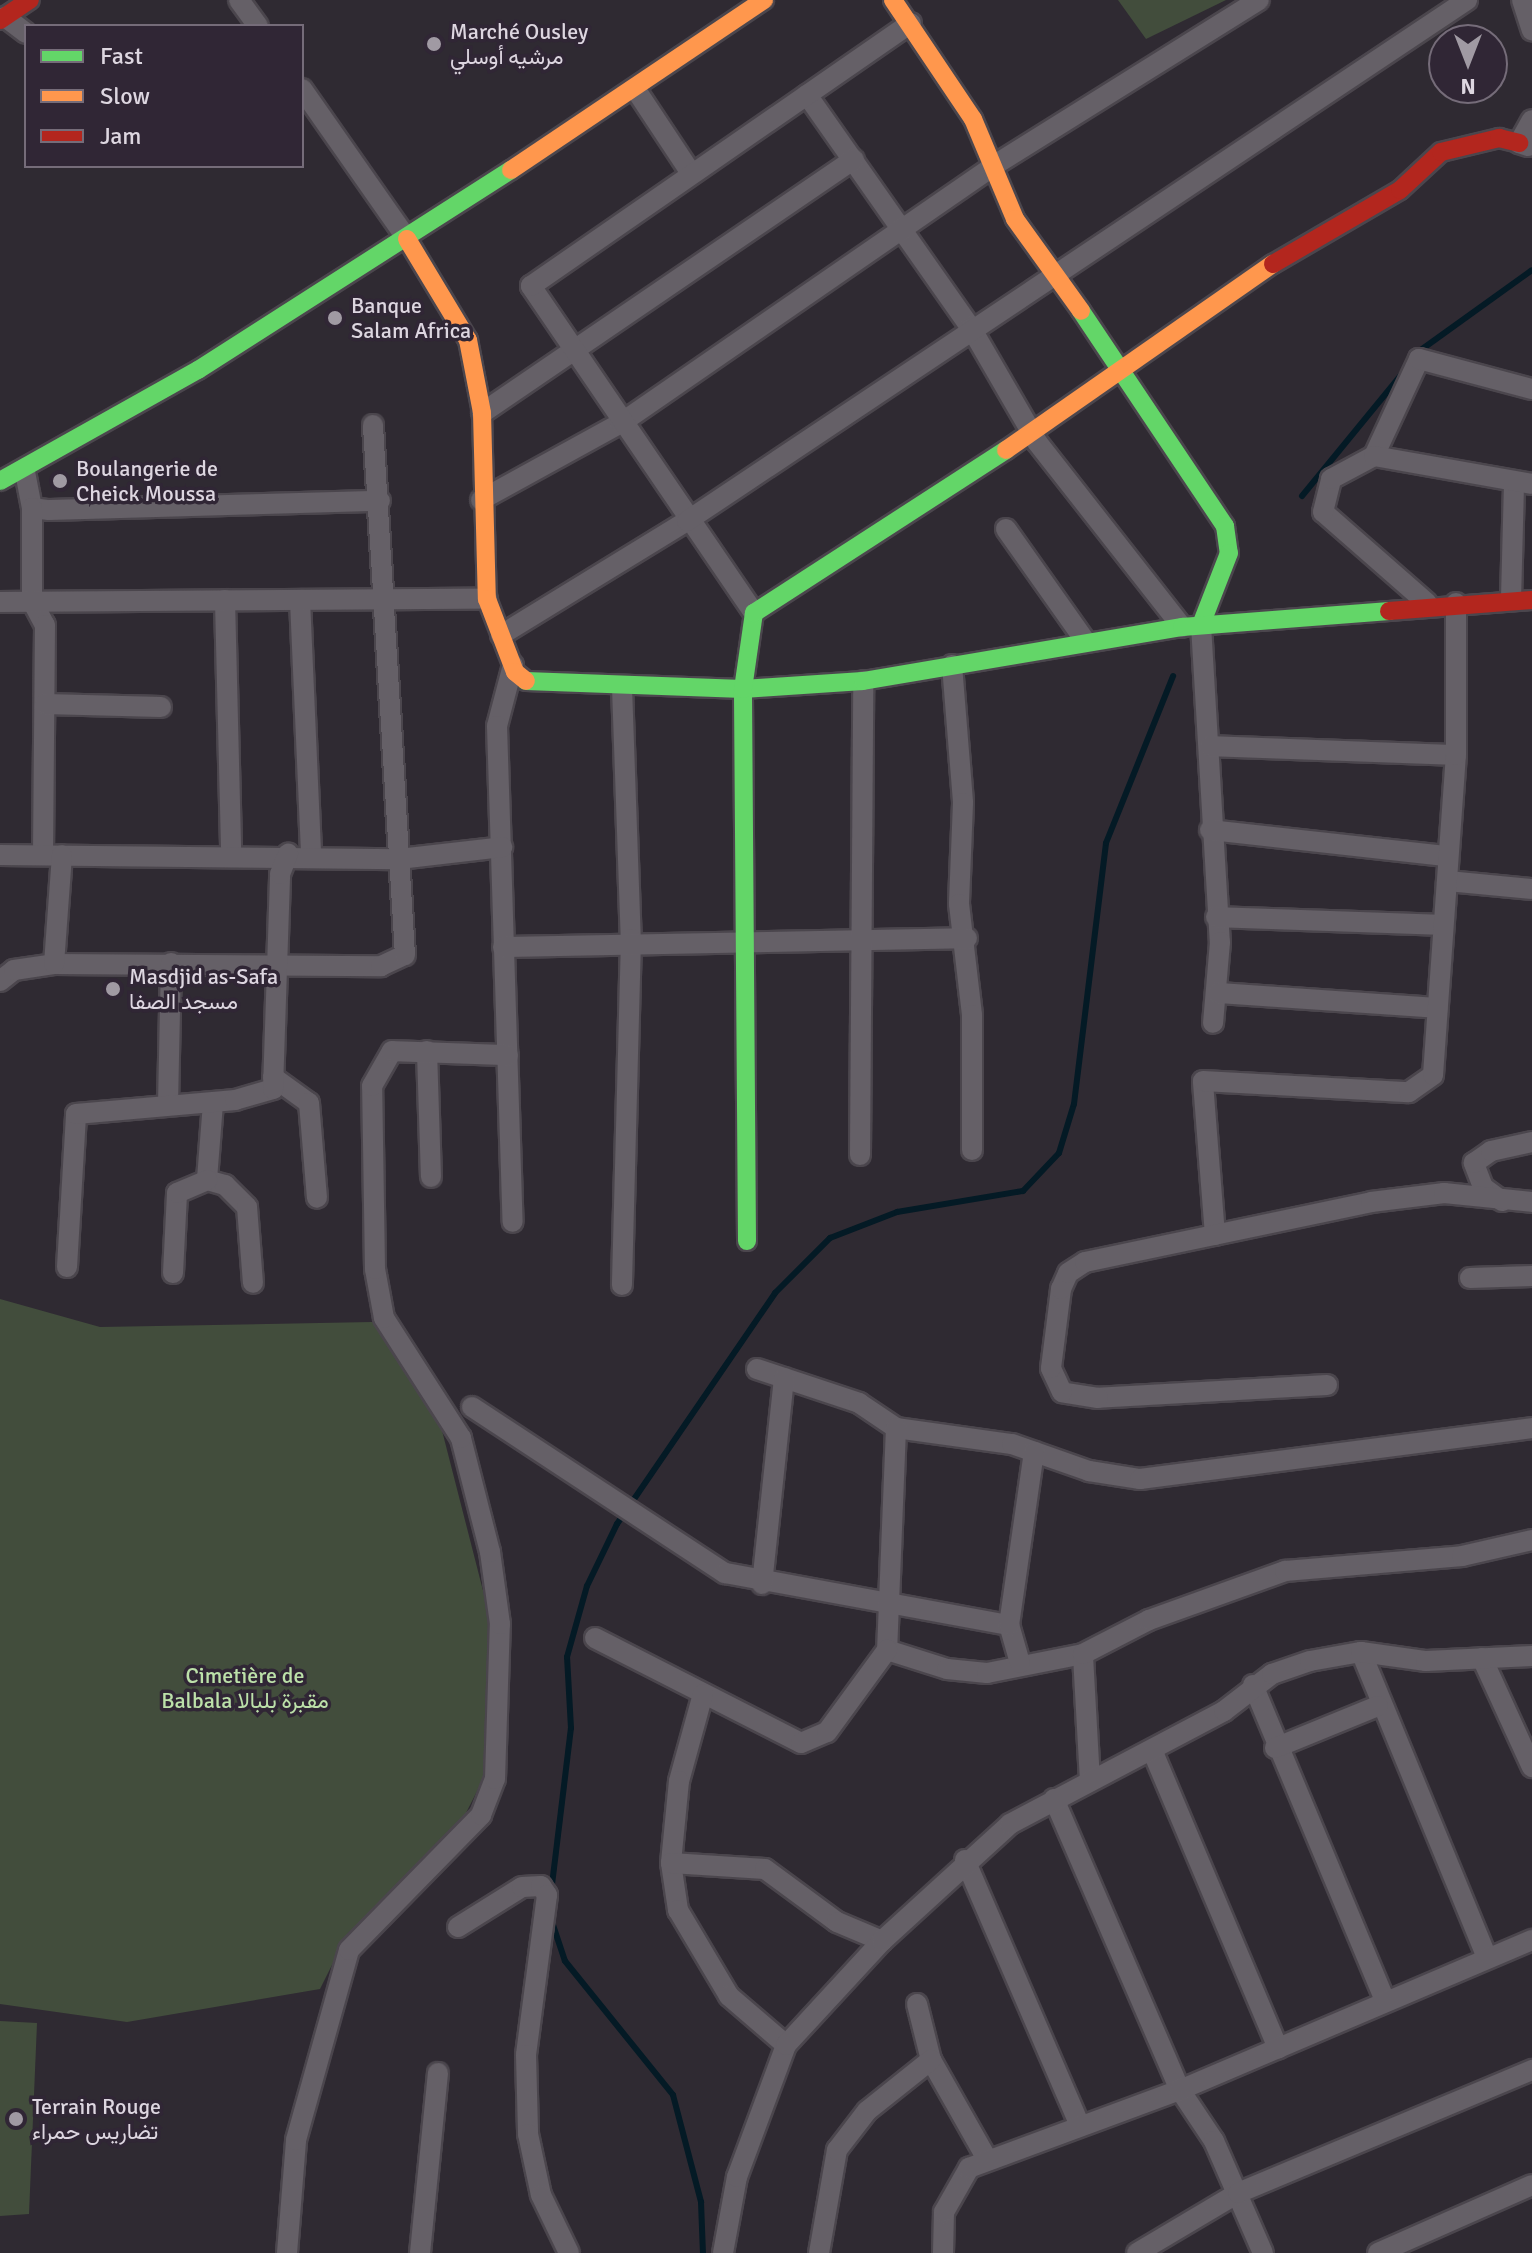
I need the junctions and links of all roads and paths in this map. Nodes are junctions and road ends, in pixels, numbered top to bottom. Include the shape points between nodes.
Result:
1 (30, 0) edge
2 (239, 0) edge
3 (764, 0) edge
4 (893, 0) edge
5 (1259, 0) edge
6 (1467, 0) edge
7 (1522, 0) edge
8 (2, 19) edge
9 (911, 23) junction
10 (257, 24) edge
11 (1532, 30) edge
12 (24, 32) edge
13 (636, 90) junction
14 (304, 92) edge
15 (807, 95) junction
16 (1532, 120) edge
17 (1525, 146) edge
18 (854, 159) junction
19 (990, 168) junction
20 (689, 170) junction
21 (899, 229) junction
22 (407, 239) junction
23 (1054, 273) junction
24 (971, 328) junction
25 (573, 346) junction
26 (1126, 372) junction
27 (1532, 389) edge
28 (482, 413) junction
29 (621, 423) junction
30 (373, 425) dead end
31 (1031, 432) junction
32 (1374, 456) junction
33 (25, 472) junction
34 (0, 481) edge
35 (1523, 484) edge
36 (481, 500) junction
37 (380, 501) junction
38 (32, 508) junction
39 (687, 521) junction
40 (1006, 529) dead end
41 (487, 599) junction
42 (1511, 599) junction
43 (225, 600) junction
44 (300, 600) junction
45 (386, 600) junction
46 (1532, 600) edge
47 (32, 601) junction
48 (0, 602) edge
49 (1427, 603) junction
50 (1456, 603) junction
51 (754, 613) junction
52 (1191, 626) junction
53 (501, 635) junction
54 (1084, 639) junction
55 (513, 665) junction
56 (952, 665) junction
57 (863, 681) junction
58 (622, 687) junction
59 (743, 689) junction
60 (45, 704) junction
61 (161, 707) dead end
62 (1210, 746) junction
63 (1456, 755) junction
64 (1210, 830) junction
65 (502, 847) junction
66 (231, 853) junction
67 (52, 854) junction
68 (288, 854) junction
69 (311, 854) junction
70 (0, 855) edge
71 (1447, 856) junction
72 (399, 859) junction
73 (1447, 881) junction
74 (1532, 889) edge
75 (1216, 917) junction
76 (1443, 925) junction
77 (967, 938) junction
78 (631, 939) junction
79 (744, 939) junction
80 (862, 943) junction
81 (503, 947) junction
82 (171, 963) junction
83 (278, 963) junction
84 (54, 964) junction
85 (0, 981) edge
86 (1218, 993) junction
87 (1437, 1008) junction
88 (1213, 1023) dead end
89 (427, 1051) junction
90 (508, 1055) junction
91 (273, 1077) junction
92 (213, 1103) junction
93 (168, 1105) junction
94 (1532, 1142) edge
95 (972, 1150) dead end
96 (860, 1155) dead end
97 (431, 1177) dead end
98 (207, 1180) junction
99 (317, 1198) dead end
100 (1532, 1202) edge
101 (1506, 1204) junction
102 (513, 1222) dead end
103 (1215, 1235) junction
104 (747, 1241) dead end
105 (67, 1267) dead end
106 (173, 1273) dead end
107 (1532, 1276) edge
108 (1470, 1278) dead end
109 (253, 1283) dead end
110 (622, 1285) dead end
111 (757, 1369) dead end
112 (784, 1378) junction
113 (1327, 1385) dead end
114 (472, 1407) dead end
115 (896, 1428) junction
116 (1532, 1428) edge
117 (1034, 1452) junction
118 (1532, 1540) edge
119 (762, 1584) junction
120 (893, 1603) junction
121 (1009, 1625) junction
122 (595, 1638) dead end
123 (887, 1650) junction
124 (1361, 1652) junction
125 (1083, 1654) junction
126 (1532, 1656) edge
127 (1482, 1658) junction
128 (1020, 1663) junction
129 (1253, 1685) junction
130 (703, 1694) junction
131 (1378, 1706) junction
132 (1275, 1748) junction
133 (1152, 1750) junction
134 (1530, 1756) edge
135 (1090, 1781) junction
136 (1054, 1799) junction
137 (965, 1860) junction
138 (671, 1863) junction
139 (458, 1927) dead end
140 (1532, 1940) edge
141 (882, 1941) junction
142 (1487, 1958) junction
143 (1385, 2001) junction
144 (917, 2004) dead end
145 (786, 2045) junction
146 (1278, 2048) junction
147 (931, 2060) junction
148 (1532, 2070) edge
149 (438, 2073) dead end
150 (1180, 2090) junction
151 (1080, 2126) junction
152 (987, 2159) junction
153 (1532, 2185) edge
154 (1238, 2193) junction
155 (287, 2253) edge
156 (420, 2253) edge
157 (569, 2253) edge
158 (723, 2253) edge
159 (819, 2253) edge
160 (943, 2253) edge
161 (1137, 2253) edge
162 (1263, 2253) edge
163 (1378, 2253) edge

1 - 8 street
2 - 10 street
3 - 13 street
4 - 9 street
5 - 19 street
6 - 23 street
7 - 11 street
8 - 12 street
9 - 15 street
9 - 19 street via 973,119
13 - 20 street
13 - 22 street
14 - 22 street
15 - 18 street
15 - 20 street
16 - 17 street
17 - 26 street via 1499,138 1441,152 1400,190 1299,245
18 - 21 street
18 - 25 street
19 - 21 street
19 - 23 street
20 - 25 street via 531,286
21 - 24 street
21 - 29 street
22 - 28 street via 468,340
22 - 33 street
23 - 24 street
23 - 26 street
24 - 31 street
24 - 39 street
25 - 28 street
25 - 29 street
26 - 31 street
26 - 52 street via 1225,526 1229,553
27 - 32 street via 1419,359
28 - 36 street
29 - 36 street
29 - 39 street
30 - 37 street
31 - 51 street
31 - 52 street
32 - 35 street
32 - 49 street via 1331,479 1323,512
33 - 34 street
33 - 38 street
35 - 42 street
36 - 41 street
37 - 38 street
37 - 45 street
38 - 47 street
39 - 51 street
39 - 53 street
40 - 54 street
41 - 45 street
41 - 53 street
42 - 46 street
42 - 50 street
43 - 44 street
43 - 47 street
43 - 66 street
44 - 45 street
44 - 69 street
45 - 72 street
47 - 48 street
47 - 60 street via 44,613
49 - 50 street
49 - 52 street
50 - 63 street
51 - 59 street
52 - 54 street
52 - 62 street
53 - 55 street
54 - 56 street
55 - 58 street via 527,682
55 - 65 street via 497,726
56 - 57 street
56 - 77 street via 963,803 959,904
57 - 59 street
57 - 80 street
58 - 59 street
58 - 78 street
59 - 79 street
60 - 61 street
60 - 67 street
62 - 63 street
62 - 64 street
63 - 71 street
64 - 71 street
64 - 75 street
65 - 72 street
65 - 81 street
66 - 67 street
66 - 68 street
67 - 70 street
67 - 84 street
68 - 69 street
68 - 83 street via 280,874
69 - 72 street
71 - 73 street
72 - 83 street via 406,946 401,961
73 - 74 street
73 - 76 street
75 - 76 street
75 - 86 street
76 - 87 street
77 - 80 street
77 - 95 street
78 - 79 street
78 - 81 street
78 - 110 street
79 - 80 street
79 - 104 street
80 - 96 street
81 - 90 street
82 - 83 street
82 - 84 street
82 - 93 street
83 - 91 street
84 - 85 street via 14,970
86 - 87 street
86 - 88 street
87 - 103 street via 1434,1071 1418,1091 1203,1081
89 - 90 street
89 - 97 street
89 - 155 street via 392,1051 375,1072 375,1269 384,1318 449,1413 480,1505 500,1624 495,1779 481,1815 349,1950 296,2140
90 - 102 street
91 - 92 street via 271,1092
91 - 99 street via 309,1103
92 - 93 street
92 - 98 street
93 - 105 street via 76,1114
94 - 101 street via 1491,1151 1474,1163 1483,1187
98 - 106 street via 177,1193
98 - 109 street via 225,1185 247,1207
100 - 101 street
101 - 103 street via 1418,1194
103 - 113 street via 1085,1262 1068,1273 1053,1381 1062,1392 1098,1398
107 - 108 street
111 - 112 street
112 - 115 street via 859,1403
112 - 119 street
114 - 119 street via 711,1565
115 - 117 street
115 - 120 street
116 - 117 street via 1188,1477 1089,1471
117 - 121 street
118 - 125 street via 1462,1556 1285,1571 1149,1620
119 - 120 street
120 - 121 street
120 - 123 street
121 - 128 street
122 - 130 street
123 - 128 street via 960,1671 987,1673
123 - 130 street via 818,1741 801,1743
124 - 127 street via 1426,1661
124 - 129 street via 1310,1661
124 - 131 street
125 - 128 street
125 - 135 street
126 - 127 street
127 - 134 street
129 - 132 street
129 - 133 street via 1224,1711
130 - 138 street via 687,1739
131 - 132 street
131 - 142 street
132 - 143 street
133 - 135 street
133 - 146 street
135 - 136 street
136 - 137 street
136 - 150 street
137 - 141 street
137 - 151 street
138 - 141 street via 765,1869 837,1922
138 - 145 street via 678,1910 697,1951 729,1996
139 - 157 street via 522,1887 541,1886 547,1895 526,2055 528,2134 541,2195
140 - 142 street
141 - 145 street
142 - 143 street
143 - 146 street
144 - 147 street
145 - 158 street via 737,2177
146 - 150 street
147 - 152 street
147 - 159 street via 867,2111 837,2150
148 - 154 street
149 - 156 street
150 - 151 street
150 - 154 street
151 - 152 street
152 - 160 street via 969,2168 949,2196
153 - 163 street
154 - 161 street
154 - 162 street

